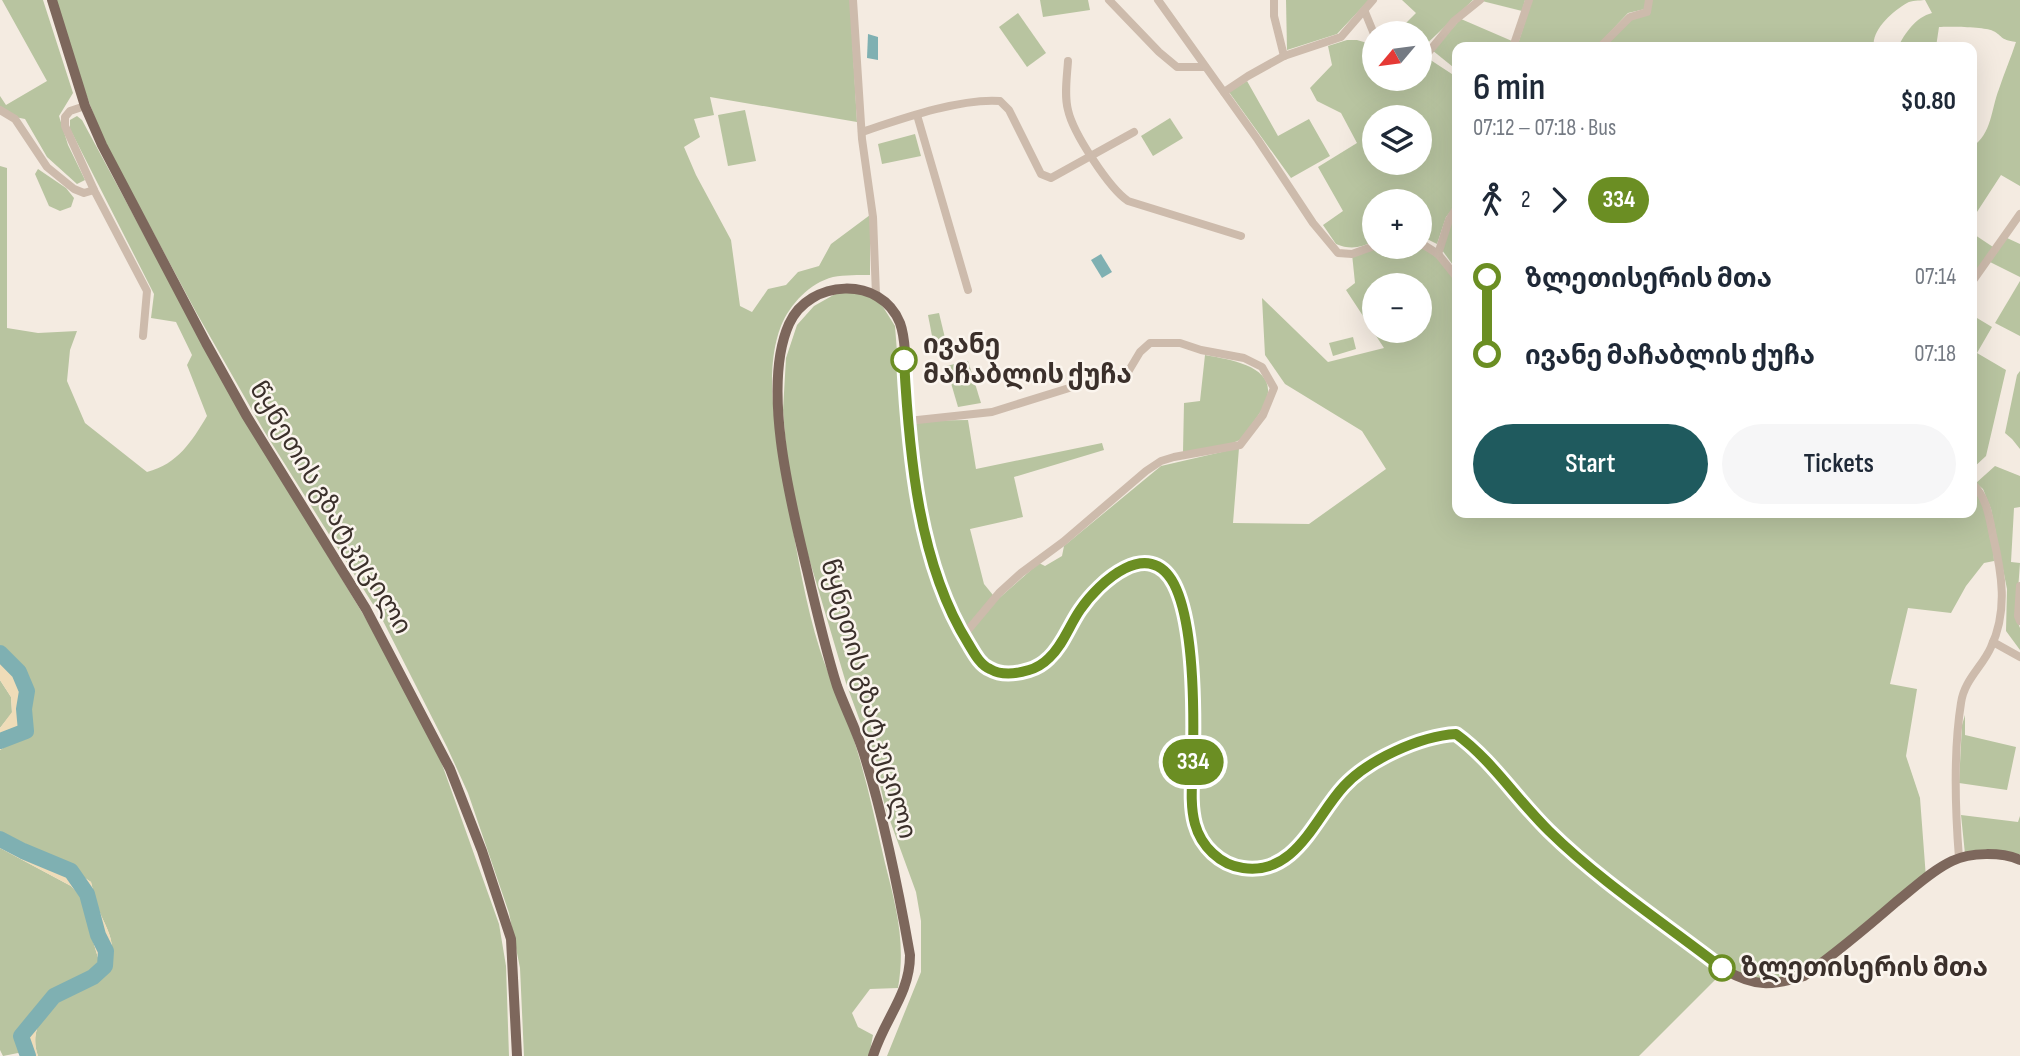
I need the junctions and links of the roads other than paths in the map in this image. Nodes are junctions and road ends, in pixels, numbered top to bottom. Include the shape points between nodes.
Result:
1 (51, 0) edge
2 (853, 0) edge
3 (1109, 0) edge
4 (1158, 0) edge
5 (1274, 0) edge
6 (1373, 0) edge
7 (1480, 0) edge
8 (1529, 0) edge
9 (1648, 0) edge
10 (1365, 12) junction
11 (1369, 21) edge
12 (1515, 42) edge
13 (1605, 42) edge
14 (1432, 48) edge
15 (1284, 56) junction
16 (1068, 61) dead end
17 (1205, 67) junction
18 (1224, 92) junction
19 (85, 106) junction
20 (0, 110) edge
21 (917, 115) junction
22 (862, 132) junction
23 (1134, 132) dead end
24 (1091, 155) junction
25 (94, 190) junction
26 (2020, 214) edge
27 (1452, 215) edge
28 (1241, 236) dead end
29 (1362, 250) edge
30 (1432, 250) edge
31 (1438, 254) junction
32 (1452, 272) edge
33 (1977, 275) edge
34 (968, 290) dead end
35 (876, 295) junction
36 (143, 335) dead end
37 (908, 421) junction
38 (1977, 488) edge
39 (2020, 586) edge
40 (2020, 621) edge
41 (963, 636) junction
42 (1993, 642) junction
43 (2020, 657) edge
44 (1959, 858) junction
45 (2020, 860) edge
46 (517, 1056) edge
47 (873, 1056) edge

1 - 19 main road, წყნეთის გზატკეცილი
2 - 22 street
3 - 17 street via 1177,67
4 - 17 street
5 - 15 street
6 - 10 street
7 - 14 street
8 - 12 street
9 - 13 street via 1647,12 1630,17
10 - 11 street
10 - 15 street via 1341,37
15 - 18 street
16 - 24 street via 1067,107
17 - 18 street
18 - 29 street via 1338,253
19 - 25 street via 70,111 65,126
19 - 46 main road, წყნეთის გზატკეცილი via 206,343 366,609 450,769 511,939
20 - 25 street via 15,119 47,167 74,189
21 - 22 street
21 - 24 street via 1000,101 1047,178
21 - 34 street
22 - 35 street via 873,217
23 - 24 street
24 - 28 street via 1128,201
25 - 36 street via 147,291
26 - 33 street
27 - 31 street
30 - 31 street
31 - 32 street
35 - 37 main road via 898,318
35 - 47 main road, წყნეთის გზატკეცილი via 852,287 834,289 803,303 789,322 778,403 788,486 810,585 832,668 877,801 910,955 905,988 878,1037
37 - 41 main road via 934,567
37 - 41 street via 1006,409 1119,377 1150,343 1180,343 1244,358 1262,367 1274,388 1263,415 1240,445 1174,457 1146,471 1021,573
38 - 42 street via 1989,513 2001,577 2001,613
39 - 40 street
41 - 44 main road via 989,669 1008,674 1032,669 1047,661 1100,586 1135,563 1149,563 1172,580 1179,596 1193,691 1195,823 1212,853 1227,864 1265,868 1290,856 1344,786 1376,759 1442,734 1456,734 1582,861 1725,970 1761,985 1804,976 1926,878
42 - 43 street
42 - 44 street via 1961,699 1956,775
44 - 45 main road via 2010,855

